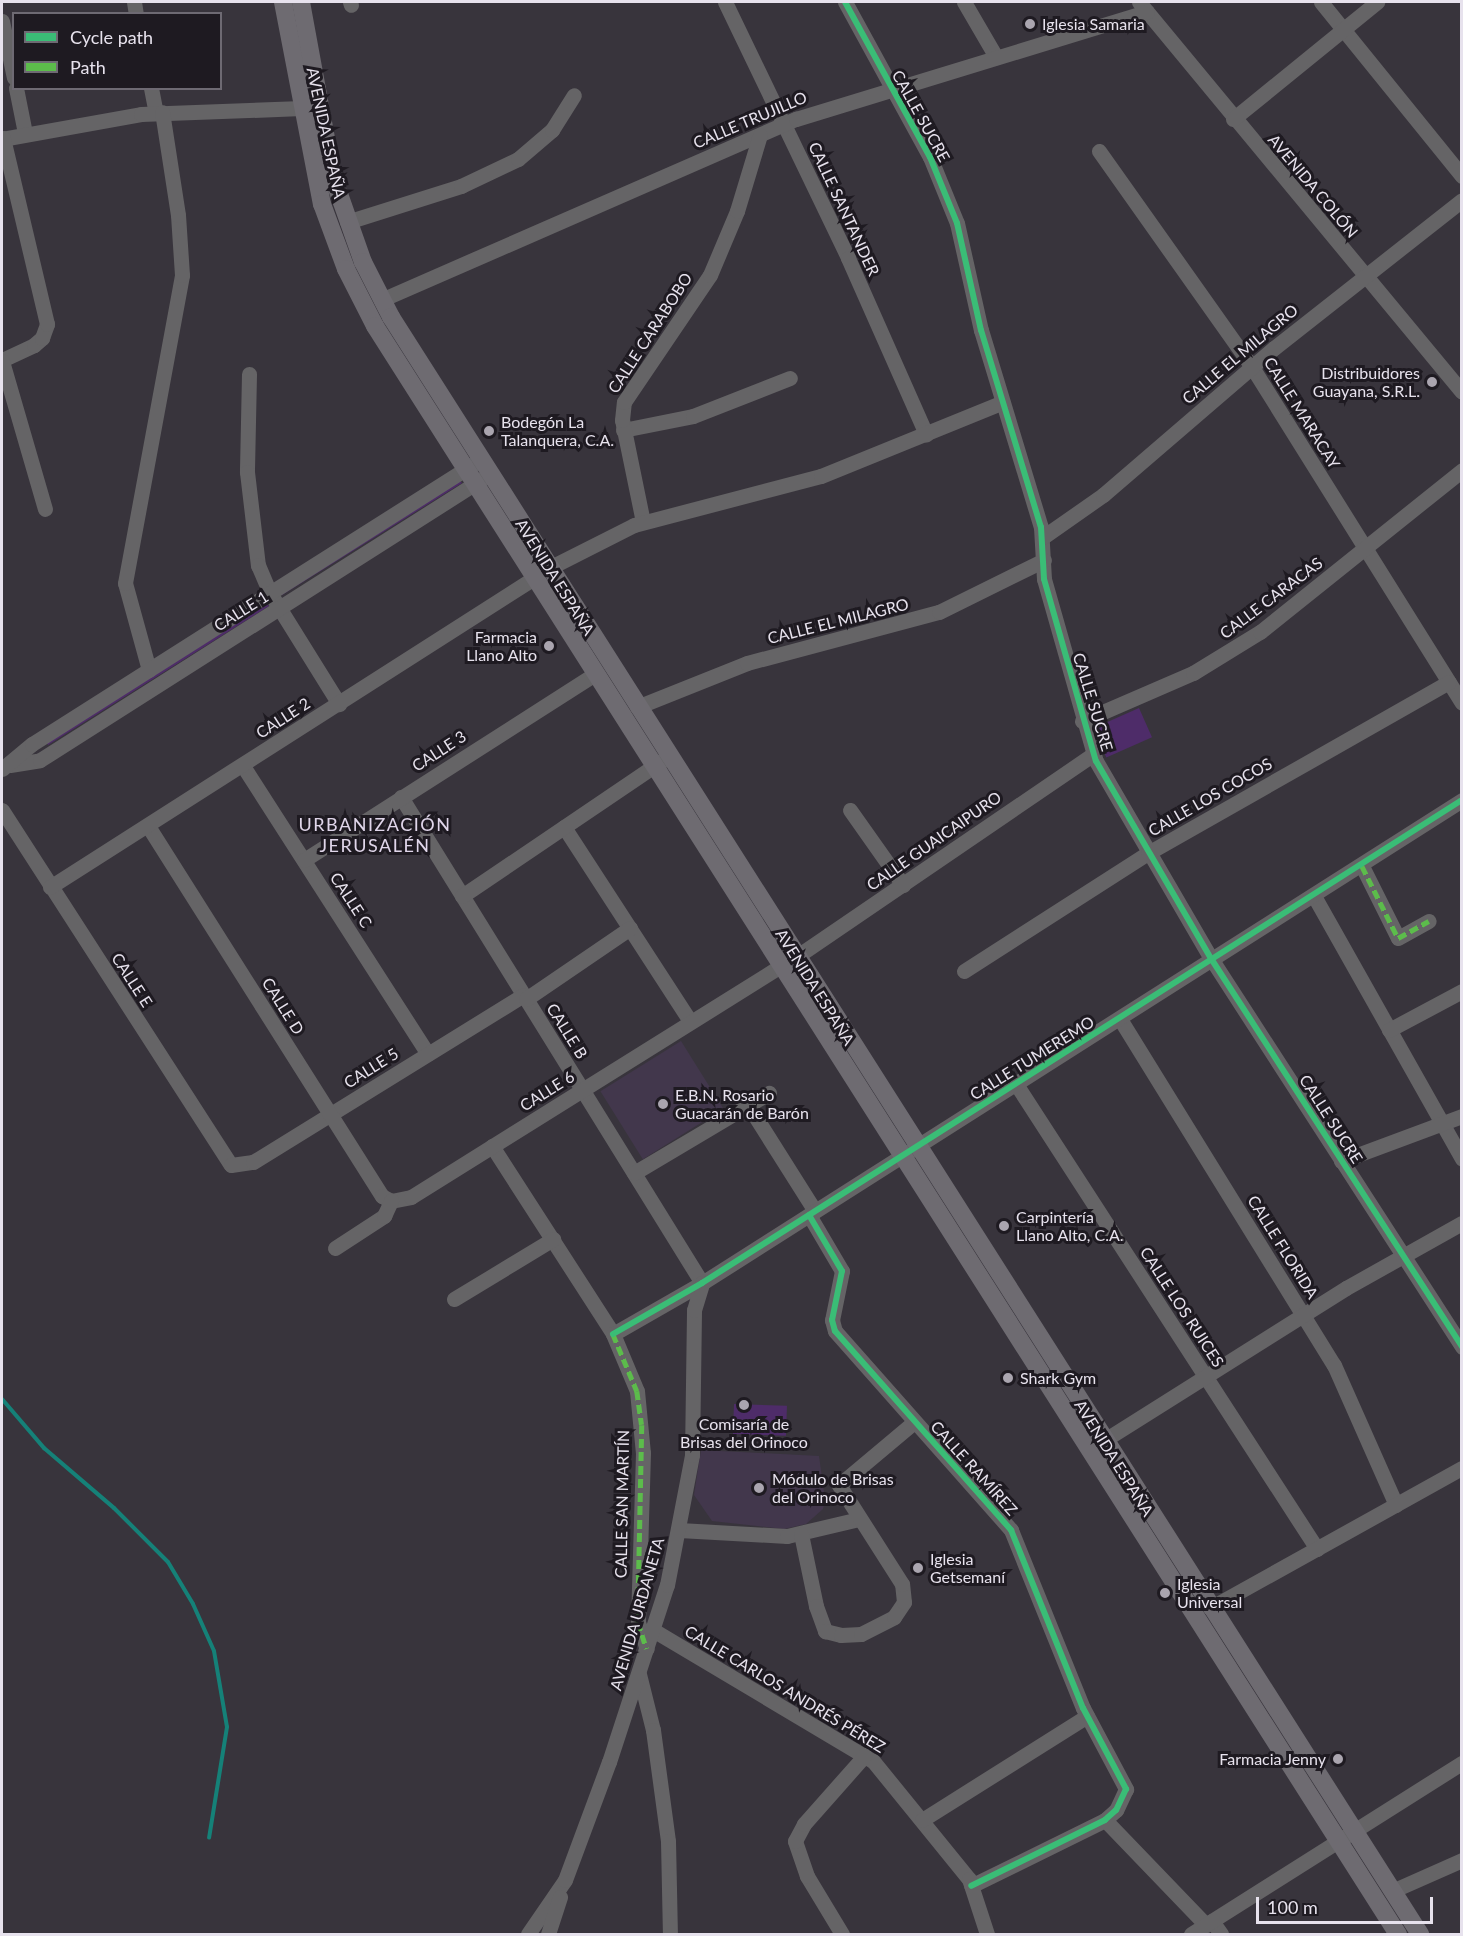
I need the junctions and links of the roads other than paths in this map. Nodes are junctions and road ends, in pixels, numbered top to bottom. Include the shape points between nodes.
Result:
1 (284, 2) edge
2 (302, 2) edge
3 (725, 2) edge
4 (845, 2) edge
5 (964, 2) edge
6 (1321, 2) edge
7 (1377, 2) edge
8 (1143, 7) edge
9 (2, 21) edge
10 (1343, 29) junction
11 (996, 57) junction
12 (12, 68) edge
13 (890, 89) junction
14 (16, 90) edge
15 (152, 90) edge
16 (574, 95) dead end
17 (302, 108) junction
18 (159, 113) junction
19 (1233, 119) junction
20 (784, 124) junction
21 (25, 133) junction
22 (760, 135) junction
23 (2, 139) edge
24 (1099, 151) dead end
25 (1461, 176) edge
26 (1461, 200) edge
27 (347, 222) junction
28 (1363, 275) junction
29 (381, 300) junction
30 (2, 361) edge
31 (1252, 367) junction
32 (249, 374) dead end
33 (790, 378) dead end
34 (1461, 392) edge
35 (1003, 402) junction
36 (623, 430) junction
37 (926, 434) junction
38 (1461, 470) edge
39 (477, 472) junction
40 (45, 509) dead end
41 (643, 522) junction
42 (1043, 537) junction
43 (1365, 549) junction
44 (1044, 560) junction
45 (541, 573) junction
46 (270, 593) junction
47 (279, 608) junction
48 (149, 670) junction
49 (595, 674) junction
50 (1449, 682) junction
51 (1461, 703) edge
52 (339, 704) junction
53 (637, 707) junction
54 (1082, 721) junction
55 (1094, 754) junction
56 (661, 761) junction
57 (3, 763) edge
58 (243, 766) junction
59 (401, 797) junction
60 (1461, 800) edge
61 (2, 810) edge
62 (850, 810) dead end
63 (148, 826) junction
64 (564, 827) junction
65 (1148, 853) junction
66 (304, 860) junction
67 (1362, 866) junction
68 (903, 885) junction
69 (50, 887) junction
70 (462, 896) junction
71 (1314, 896) junction
72 (1429, 921) dead end
73 (630, 928) junction
74 (1212, 960) junction
75 (788, 961) junction
76 (964, 971) dead end
77 (1461, 991) edge
78 (525, 997) junction
79 (1119, 1019) junction
80 (690, 1021) junction
81 (1389, 1030) junction
82 (428, 1054) junction
83 (1016, 1084) junction
84 (582, 1090) junction
85 (769, 1093) dead end
86 (748, 1105) junction
87 (330, 1114) junction
88 (1461, 1116) edge
89 (1442, 1124) junction
90 (492, 1146) junction
91 (909, 1151) junction
92 (1461, 1159) edge
93 (1341, 1161) junction
94 (235, 1167) joint
95 (634, 1173) junction
96 (391, 1201) junction
97 (812, 1213) junction
98 (1461, 1223) edge
99 (553, 1239) junction
100 (335, 1248) dead end
101 (1402, 1255) junction
102 (702, 1283) junction
103 (454, 1299) dead end
104 (1304, 1314) junction
105 (613, 1334) junction
106 (1461, 1347) edge
107 (1205, 1376) junction
108 (914, 1422) junction
109 (1103, 1440) junction
110 (1461, 1468) edge
111 (1396, 1505) junction
112 (859, 1519) junction
113 (679, 1530) junction
114 (801, 1534) junction
115 (1317, 1549) junction
116 (1210, 1608) junction
117 (653, 1630) junction
118 (647, 1649) junction
119 (639, 1674) junction
120 (1087, 1716) junction
121 (865, 1755) junction
122 (1461, 1763) edge
123 (922, 1820) junction
124 (1105, 1820) junction
125 (1345, 1835) junction
126 (1461, 1860) edge
127 (565, 1880) junction
128 (971, 1886) junction
129 (1392, 1891) junction
130 (1209, 1923) junction
131 (528, 1935) edge
132 (548, 1935) edge
133 (670, 1935) edge
134 (842, 1935) edge
135 (987, 1935) edge
136 (1191, 1935) edge
137 (1221, 1935) edge
138 (1398, 1935) edge
139 (1419, 1935) edge

1 - 17 main road, AVENIDA ESPAÑA
2 - 27 main road, AVENIDA ESPAÑA via 327,149
3 - 20 street, CALLE SANTANDER
4 - 13 street, CALLE SUCRE
5 - 11 street
6 - 10 street
7 - 10 street
8 - 11 street, CALLE TRUJILLO
8 - 19 street, AVENIDA COLÓN
9 - 12 street
10 - 19 street
10 - 25 street
11 - 13 street, CALLE TRUJILLO
13 - 20 street, CALLE TRUJILLO
13 - 35 street, CALLE SUCRE via 930,157 957,223 981,330
14 - 21 street
15 - 18 street
16 - 27 street via 552,130 518,159 461,186
17 - 18 street
17 - 39 main road, AVENIDA ESPAÑA via 322,204 354,286
18 - 21 street
18 - 48 street via 178,215 182,275 125,583
19 - 28 street, AVENIDA COLÓN
20 - 22 street, CALLE TRUJILLO
20 - 37 street, CALLE SANTANDER
21 - 23 street
22 - 29 street, CALLE TRUJILLO
22 - 36 street, CALLE CARABOBO via 725,242 697,297 624,402
23 - 30 street via 47,324 42,338 34,345
24 - 31 street, CALLE MARACAY
26 - 28 street, CALLE EL MILAGRO
27 - 29 main road, AVENIDA ESPAÑA
28 - 31 street, CALLE EL MILAGRO
28 - 34 street, AVENIDA COLÓN
29 - 39 main road, AVENIDA ESPAÑA
30 - 40 street
31 - 42 street, CALLE EL MILAGRO via 1103,495
31 - 43 street, CALLE MARACAY
32 - 46 street via 247,451 251,522 258,565
33 - 36 street via 693,416
35 - 37 street, CALLE 2
35 - 42 street, CALLE SUCRE
36 - 41 street, CALLE CARABOBO
37 - 41 street, CALLE 2 via 821,476
38 - 43 street, CALLE CARACAS
39 - 45 main road, AVENIDA ESPAÑA
39 - 46 street, CALLE 1
39 - 47 street, CALLE 1
41 - 45 street, CALLE 2
42 - 44 street, CALLE SUCRE
43 - 50 street, CALLE MARACAY
43 - 54 street, CALLE CARACAS via 1228,653 1193,673
44 - 53 street, CALLE EL MILAGRO via 939,612 747,663
44 - 54 street, CALLE SUCRE via 1044,579
45 - 49 main road, AVENIDA ESPAÑA
45 - 52 street, CALLE 2
45 - 53 main road, AVENIDA ESPAÑA
46 - 47 street
46 - 48 street, CALLE 1
47 - 52 street
47 - 57 street, CALLE 1 via 40,760
48 - 57 street, CALLE 1
49 - 56 main road, AVENIDA ESPAÑA
49 - 59 street, CALLE 3
50 - 51 street, CALLE MARACAY
50 - 65 street, CALLE LOS COCOS
52 - 58 street, CALLE 2
53 - 56 main road, AVENIDA ESPAÑA
54 - 55 street, CALLE SUCRE
55 - 65 street, CALLE SUCRE
55 - 68 street, CALLE GUAICAIPURO
56 - 64 street
56 - 75 main road, AVENIDA ESPAÑA
58 - 63 street, CALLE 2
58 - 66 street, CALLE C
59 - 66 street, CALLE 3
59 - 70 street, CALLE B
60 - 67 street, CALLE TUMEREMO
61 - 69 street, CALLE E
62 - 68 street
63 - 69 street, CALLE 2
63 - 87 street, CALLE D
64 - 70 street
64 - 73 street
65 - 74 street, CALLE SUCRE
65 - 76 street, CALLE LOS COCOS
66 - 82 street, CALLE C
67 - 71 street, CALLE TUMEREMO
67 - 72 street via 1398,938
68 - 75 street, CALLE GUAICAIPURO
69 - 94 street, CALLE E via 225,1159
70 - 78 street, CALLE B
71 - 74 street, CALLE TUMEREMO
71 - 81 street
73 - 78 street, CALLE 5
73 - 80 street
74 - 79 street, CALLE TUMEREMO
74 - 93 street, CALLE SUCRE
75 - 80 street, CALLE 6
75 - 91 main road, AVENIDA ESPAÑA
77 - 81 street
78 - 82 street, CALLE 5
78 - 84 street, CALLE B
79 - 83 street, CALLE TUMEREMO
79 - 104 street, CALLE FLORIDA
80 - 84 street, CALLE 6
81 - 89 street
82 - 87 street, CALLE 5
83 - 91 street, CALLE TUMEREMO
83 - 107 street, CALLE LOS RUICES
84 - 90 street, CALLE 6
84 - 95 street, CALLE B
85 - 86 street
86 - 95 street
86 - 97 street, CALLE RAMÍREZ
87 - 94 street, CALLE 5 via 254,1162
87 - 96 street, CALLE D via 382,1196
88 - 89 street
89 - 92 street
89 - 93 street
90 - 96 street, CALLE 6 via 411,1197
90 - 99 street, CALLE SAN MARTÍN
91 - 97 street, CALLE TUMEREMO
91 - 109 main road, AVENIDA ESPAÑA
91 - 125 main road, AVENIDA ESPAÑA
93 - 101 street, CALLE SUCRE
95 - 102 street, CALLE B
96 - 100 street via 384,1216
97 - 102 street, CALLE TUMEREMO
97 - 108 street, CALLE RAMÍREZ via 842,1271 833,1328
98 - 101 street
99 - 103 street
99 - 105 street, CALLE SAN MARTÍN
101 - 104 street
101 - 106 street, CALLE SUCRE
102 - 105 street, CALLE TUMEREMO
102 - 113 street, AVENIDA URDANETA via 694,1310 694,1438
104 - 107 street
104 - 111 street, CALLE FLORIDA via 1355,1407
105 - 118 street, CALLE SAN MARTÍN via 637,1391 642,1425 638,1622
107 - 109 street
107 - 115 street, CALLE LOS RUICES
108 - 112 street via 839,1485
108 - 120 street, CALLE RAMÍREZ via 1011,1530
109 - 116 main road, AVENIDA ESPAÑA
110 - 111 street
111 - 115 street
112 - 114 street
112 - 114 street via 905,1593 894,1617 861,1634 832,1635 824,1629
113 - 114 street
113 - 117 street, AVENIDA URDANETA
115 - 116 street
116 - 125 main road, AVENIDA ESPAÑA
117 - 118 street, AVENIDA URDANETA
117 - 121 street, CALLE CARLOS ANDRÉS PÉREZ
118 - 119 street, AVENIDA URDANETA
119 - 127 street, AVENIDA URDANETA
119 - 133 street via 653,1730 668,1841
120 - 123 street
120 - 124 street, CALLE RAMÍREZ via 1126,1789 1116,1810
121 - 123 street, CALLE CARLOS ANDRÉS PÉREZ via 883,1770
121 - 134 street via 804,1824 795,1841 799,1858
122 - 125 street
123 - 128 street, CALLE CARLOS ANDRÉS PÉREZ
124 - 128 street
124 - 130 street
125 - 129 main road, AVENIDA ESPAÑA
125 - 130 street
125 - 138 main road, AVENIDA ESPAÑA
126 - 129 street
127 - 131 street, AVENIDA URDANETA
127 - 132 street
128 - 135 street, CALLE CARLOS ANDRÉS PÉREZ
129 - 139 main road, AVENIDA ESPAÑA
130 - 136 street
130 - 137 street

